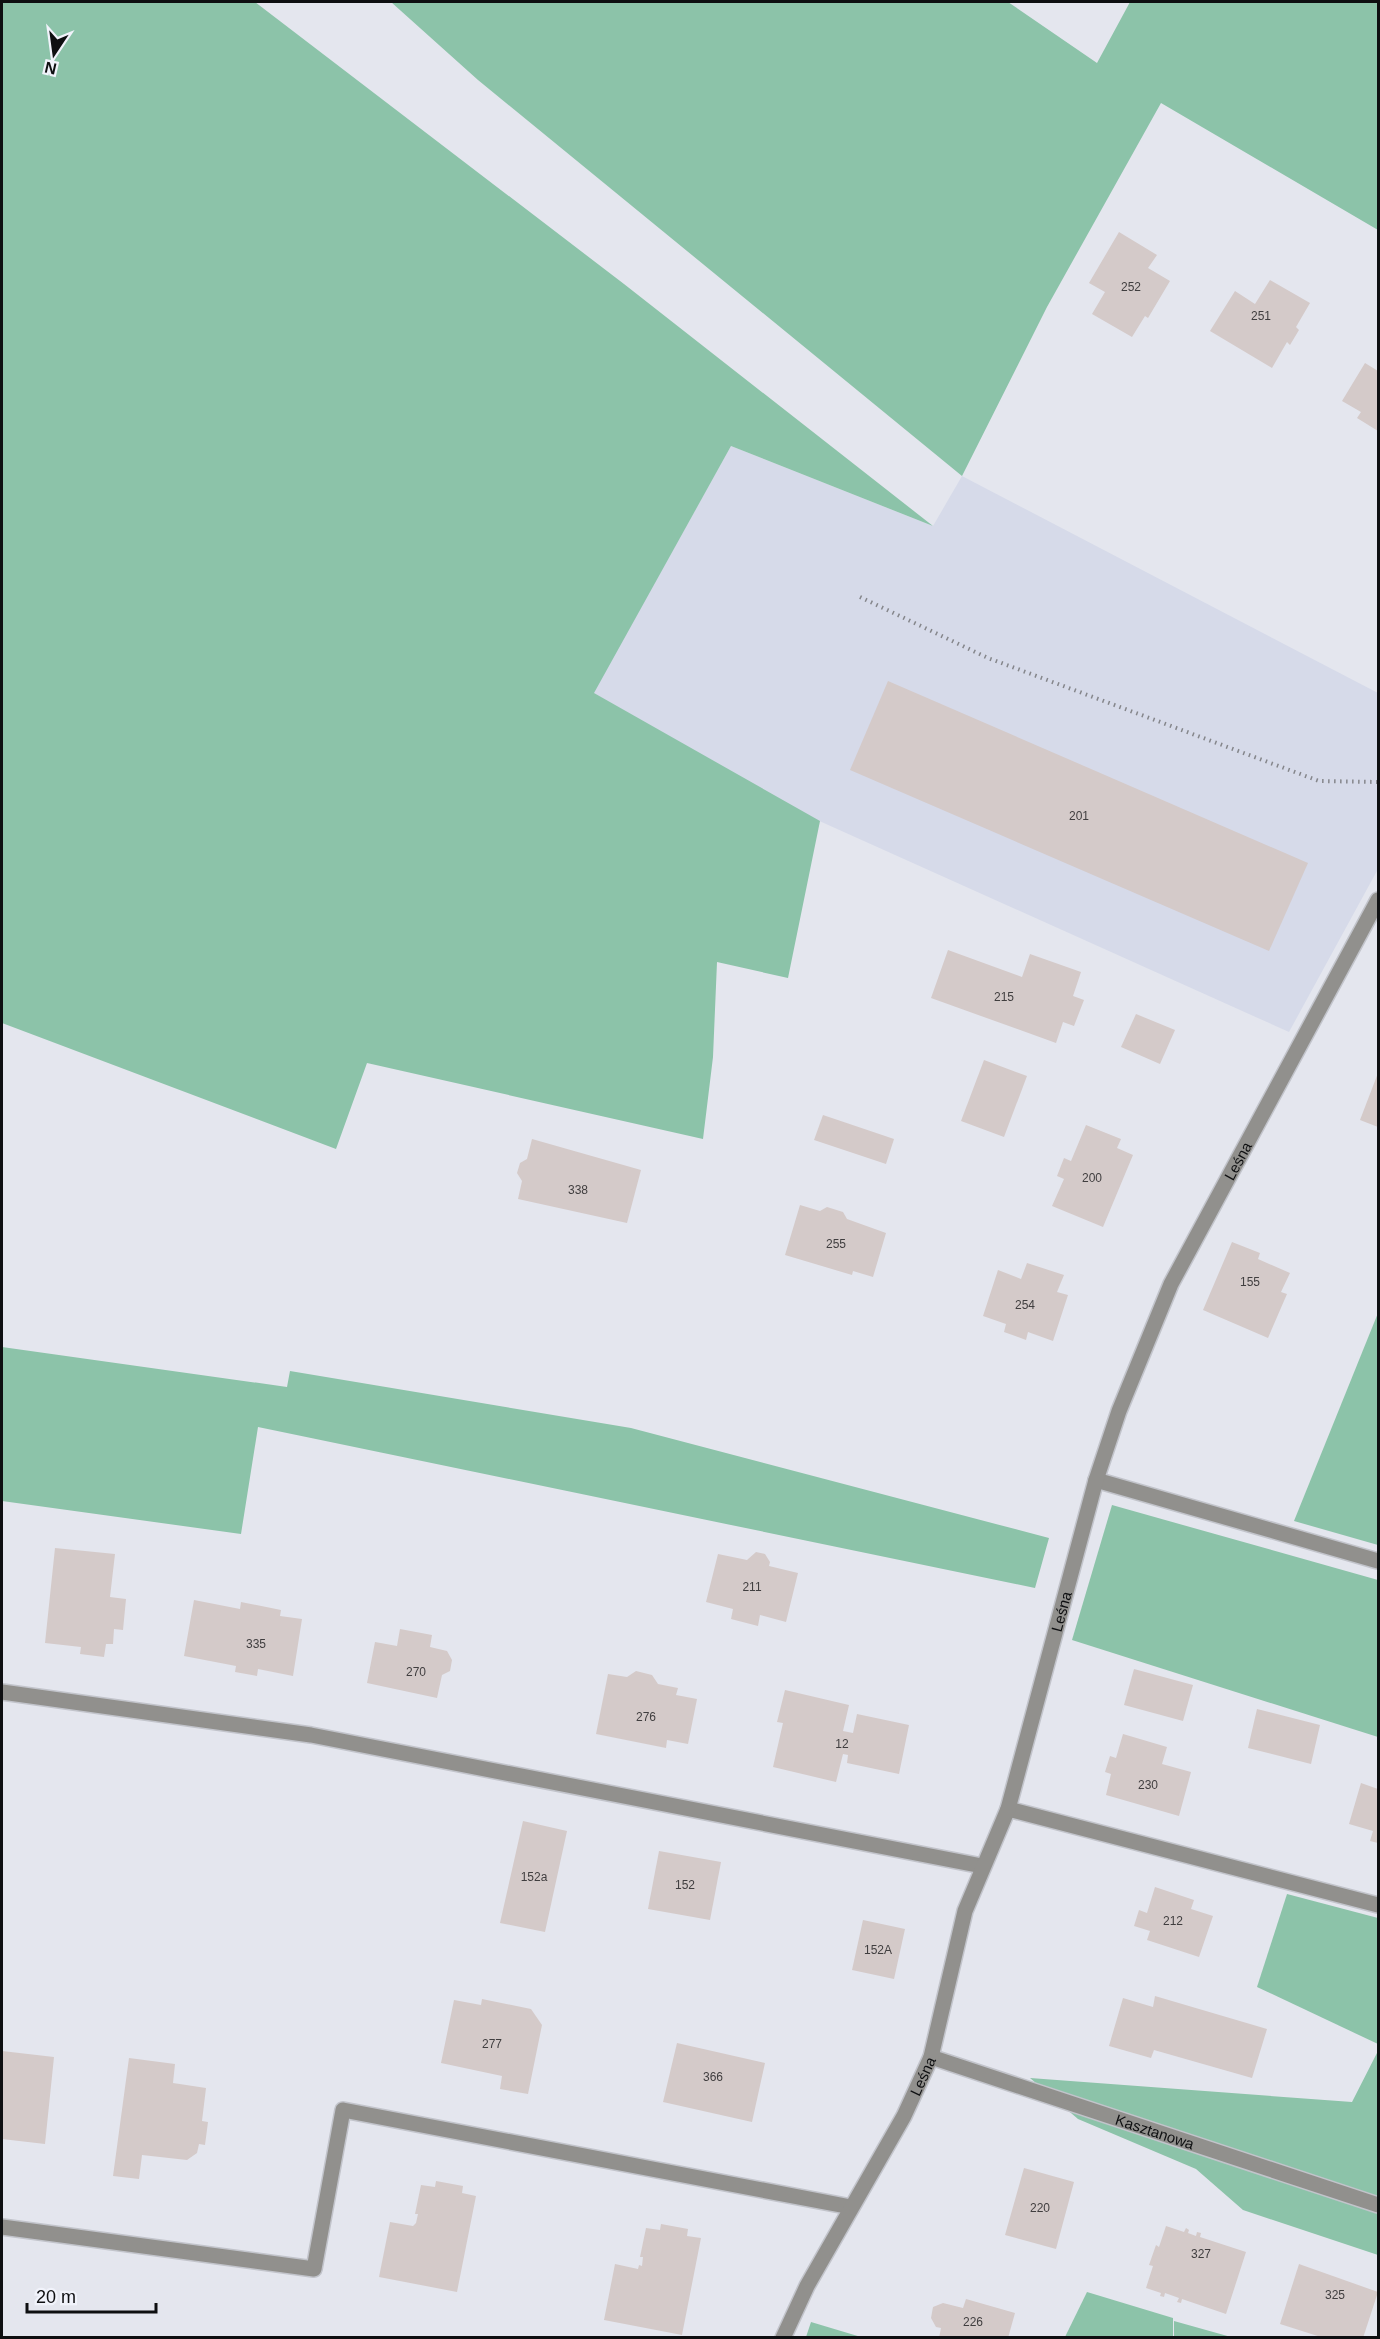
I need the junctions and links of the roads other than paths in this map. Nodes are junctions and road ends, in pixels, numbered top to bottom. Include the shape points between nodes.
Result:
1 (1378, 900) edge
2 (1096, 1480) junction
3 (1378, 1561) edge
4 (2, 1692) edge
5 (1008, 1809) junction
6 (982, 1866) junction
7 (1378, 1905) edge
8 (931, 2057) junction
9 (1378, 2205) edge
10 (851, 2207) junction
11 (2, 2227) edge
12 (783, 2337) edge

1 - 2 street, Leśna via 1171,1284 1119,1411
2 - 3 street
2 - 5 street, Leśna
4 - 6 street via 311,1735
5 - 6 street, Leśna
5 - 7 street
6 - 8 street, Leśna via 965,1911
8 - 9 street, Kasztanowa
8 - 10 street, Leśna via 904,2116
10 - 11 street via 343,2110 314,2269
10 - 12 street, Leśna

